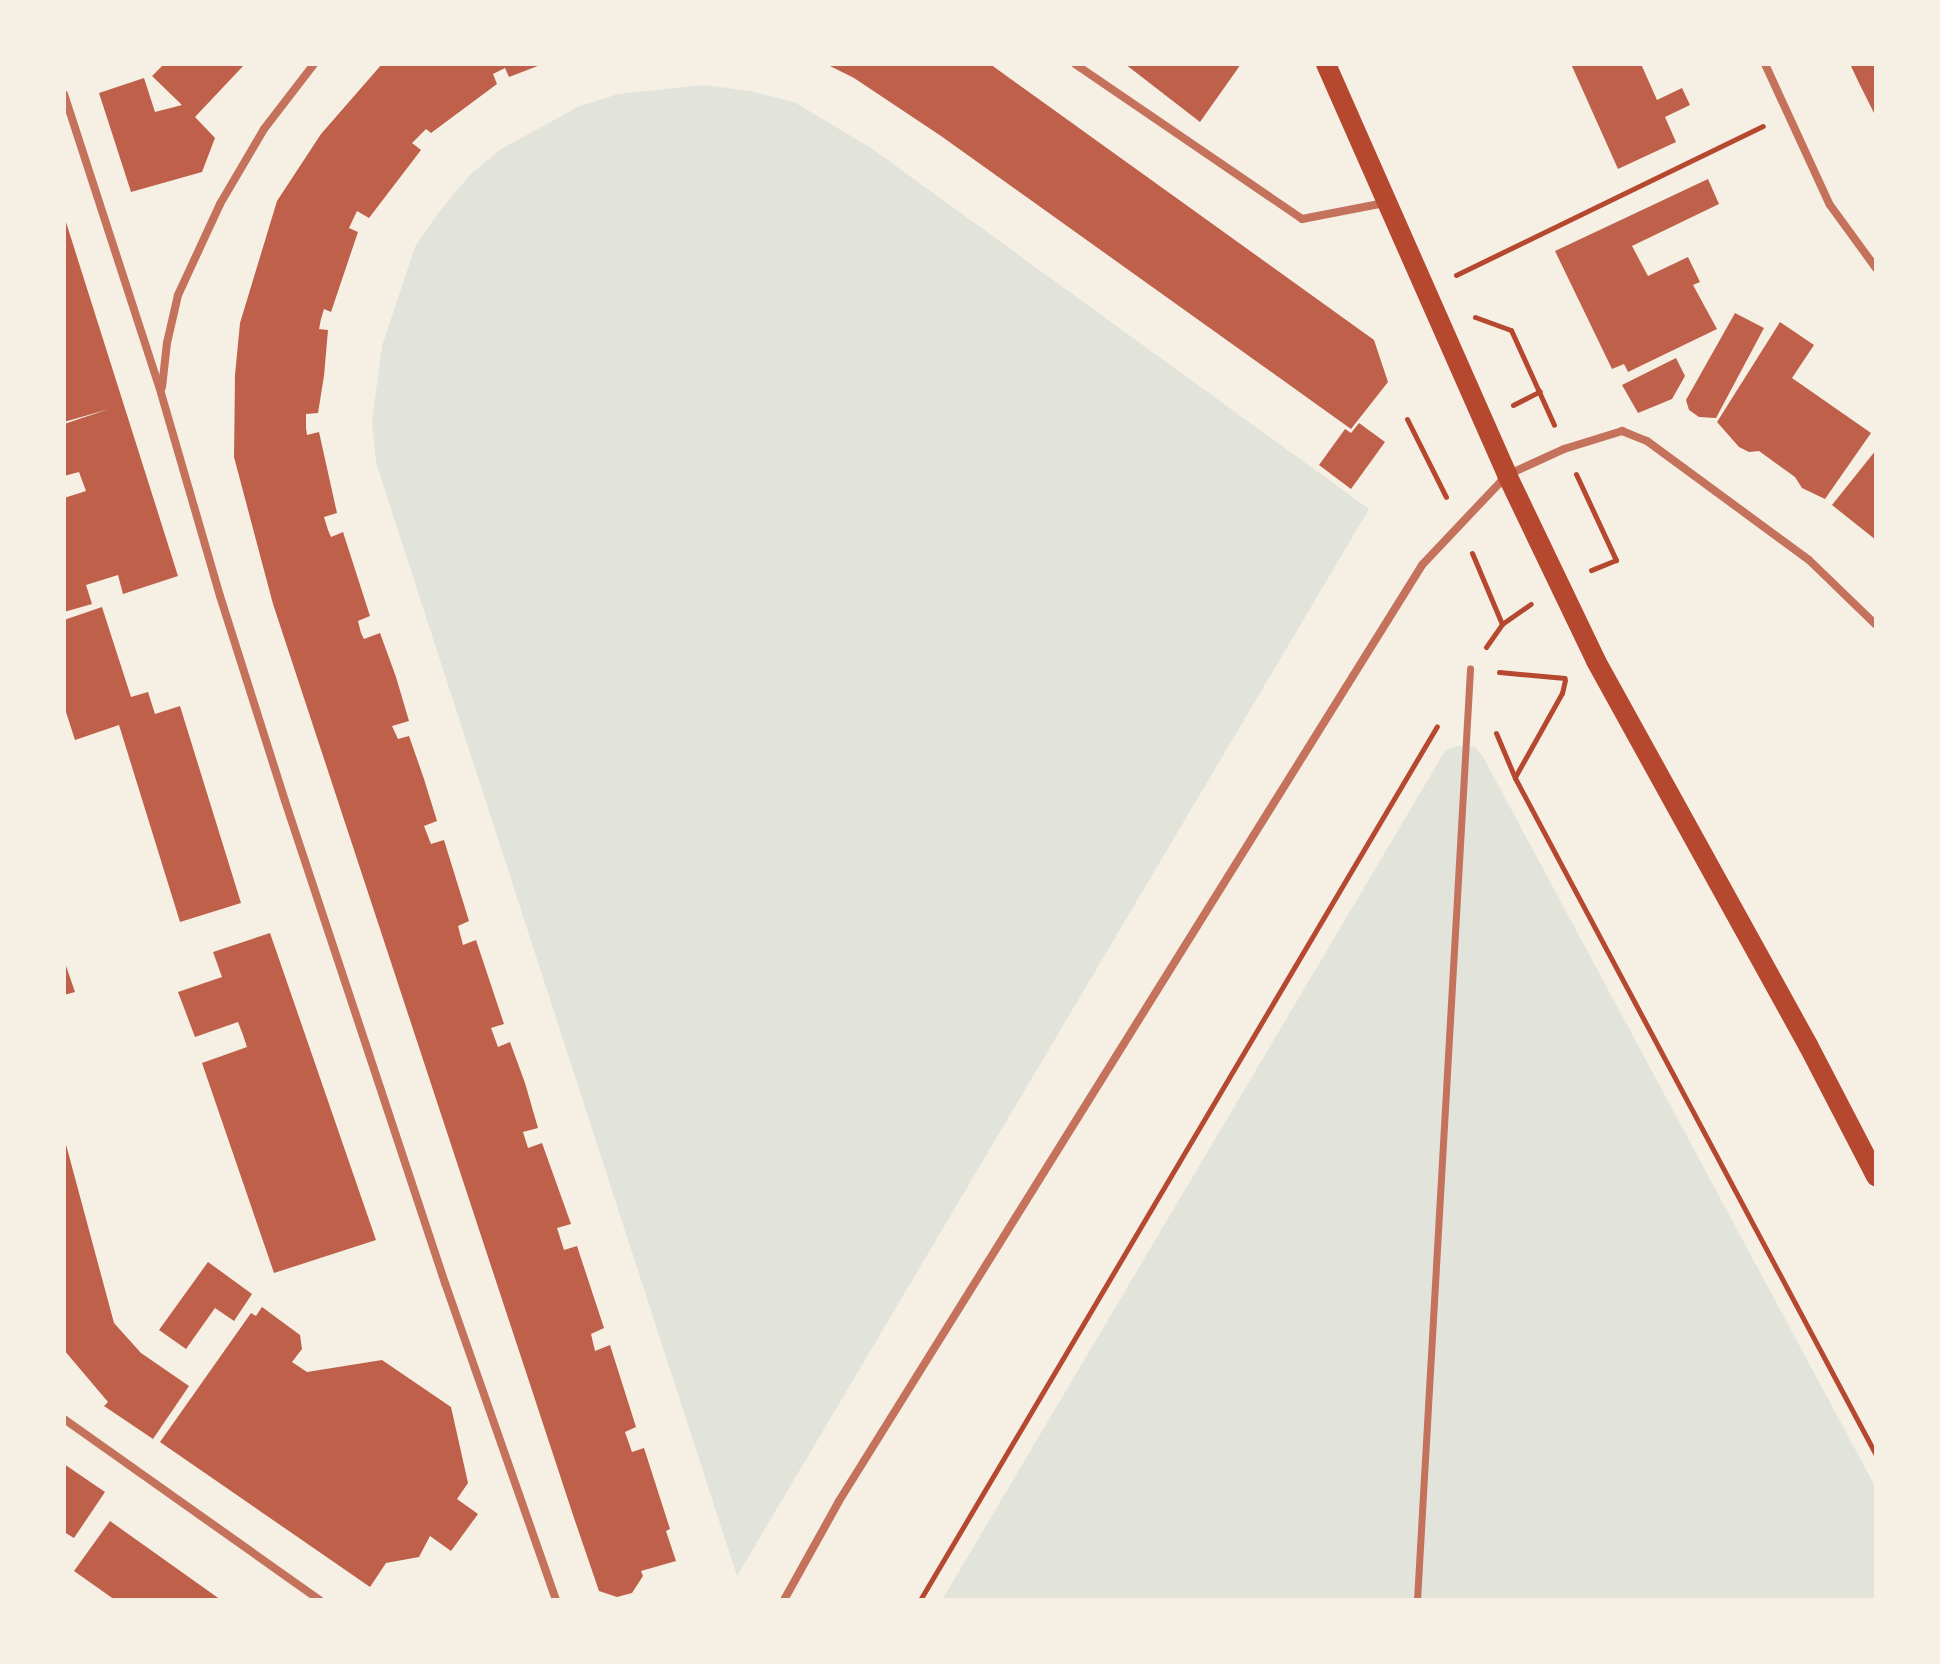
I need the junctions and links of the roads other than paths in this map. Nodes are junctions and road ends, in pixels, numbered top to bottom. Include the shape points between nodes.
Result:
1 (314, 64) edge
2 (1075, 64) edge
3 (1326, 64) edge
4 (1765, 64) edge
5 (64, 94) edge
6 (1385, 203) junction
7 (1876, 268) edge
8 (161, 393) junction
9 (1507, 475) junction
10 (1876, 625) edge
11 (1470, 669) road end
12 (1876, 1176) edge
13 (64, 1419) edge
14 (320, 1600) edge
15 (556, 1600) edge
16 (784, 1600) edge
17 (1417, 1600) edge

1 - 8 street via 264,129 201,244 178,295
2 - 6 street via 1302,219
3 - 6 main road
4 - 7 street via 1830,205
5 - 8 street
6 - 9 main road
8 - 15 street via 285,801
9 - 10 street via 1622,431 1647,441 1809,560
9 - 12 main road via 1596,661
9 - 16 street via 1422,565 839,1501
11 - 17 street
13 - 14 street

